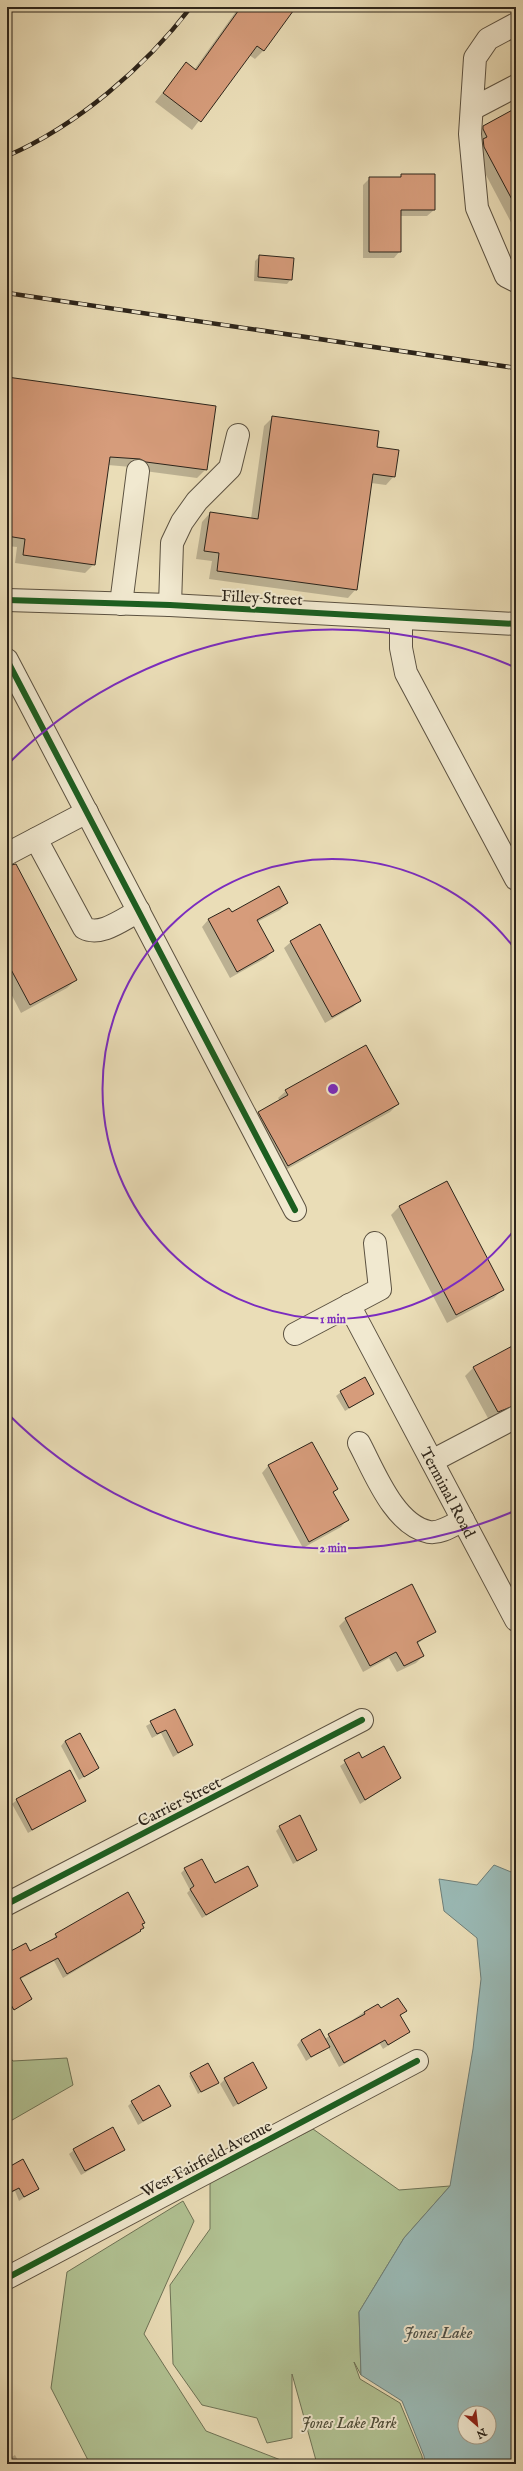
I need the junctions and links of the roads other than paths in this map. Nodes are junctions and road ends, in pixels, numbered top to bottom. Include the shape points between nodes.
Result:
1 (516, 24) edge
2 (516, 86) edge
3 (472, 109) junction
4 (516, 281) edge
5 (238, 435) dead end
6 (138, 471) dead end
7 (7, 600) edge
8 (121, 604) junction
9 (170, 605) junction
10 (401, 618) junction
11 (516, 624) edge
12 (7, 660) edge
13 (15, 693) edge
14 (87, 812) junction
15 (36, 839) junction
16 (7, 854) edge
17 (516, 879) edge
18 (139, 911) junction
19 (296, 1210) dead end
20 (375, 1243) dead end
21 (349, 1306) junction
22 (295, 1334) dead end
23 (516, 1417) edge
24 (359, 1443) dead end
25 (432, 1461) junction
26 (463, 1520) junction
27 (516, 1620) edge
28 (362, 1720) dead end
29 (7, 1904) edge
30 (417, 2061) dead end
31 (7, 2278) edge

1 - 3 street via 488,39 474,58
2 - 3 street
3 - 4 street via 470,134 477,208 506,276
5 - 9 street via 230,468 197,501 182,522 172,543
6 - 8 street
7 - 8 street, Filley Street
8 - 9 street, Filley Street
9 - 10 street, Filley Street
10 - 11 street, Filley Street
10 - 17 street via 401,648 406,673
12 - 13 street
13 - 14 street
14 - 15 street
14 - 18 street
15 - 16 street
15 - 18 street via 84,928 91,932 102,930
18 - 19 street
20 - 21 street via 380,1289
21 - 22 street
21 - 25 street, Terminal Road
23 - 25 street
24 - 26 street via 396,1511 410,1524 429,1532 442,1530
25 - 26 street, Terminal Road
26 - 27 street, Terminal Road
28 - 29 street, Carrier Street
30 - 31 street, West Fairfield Avenue

